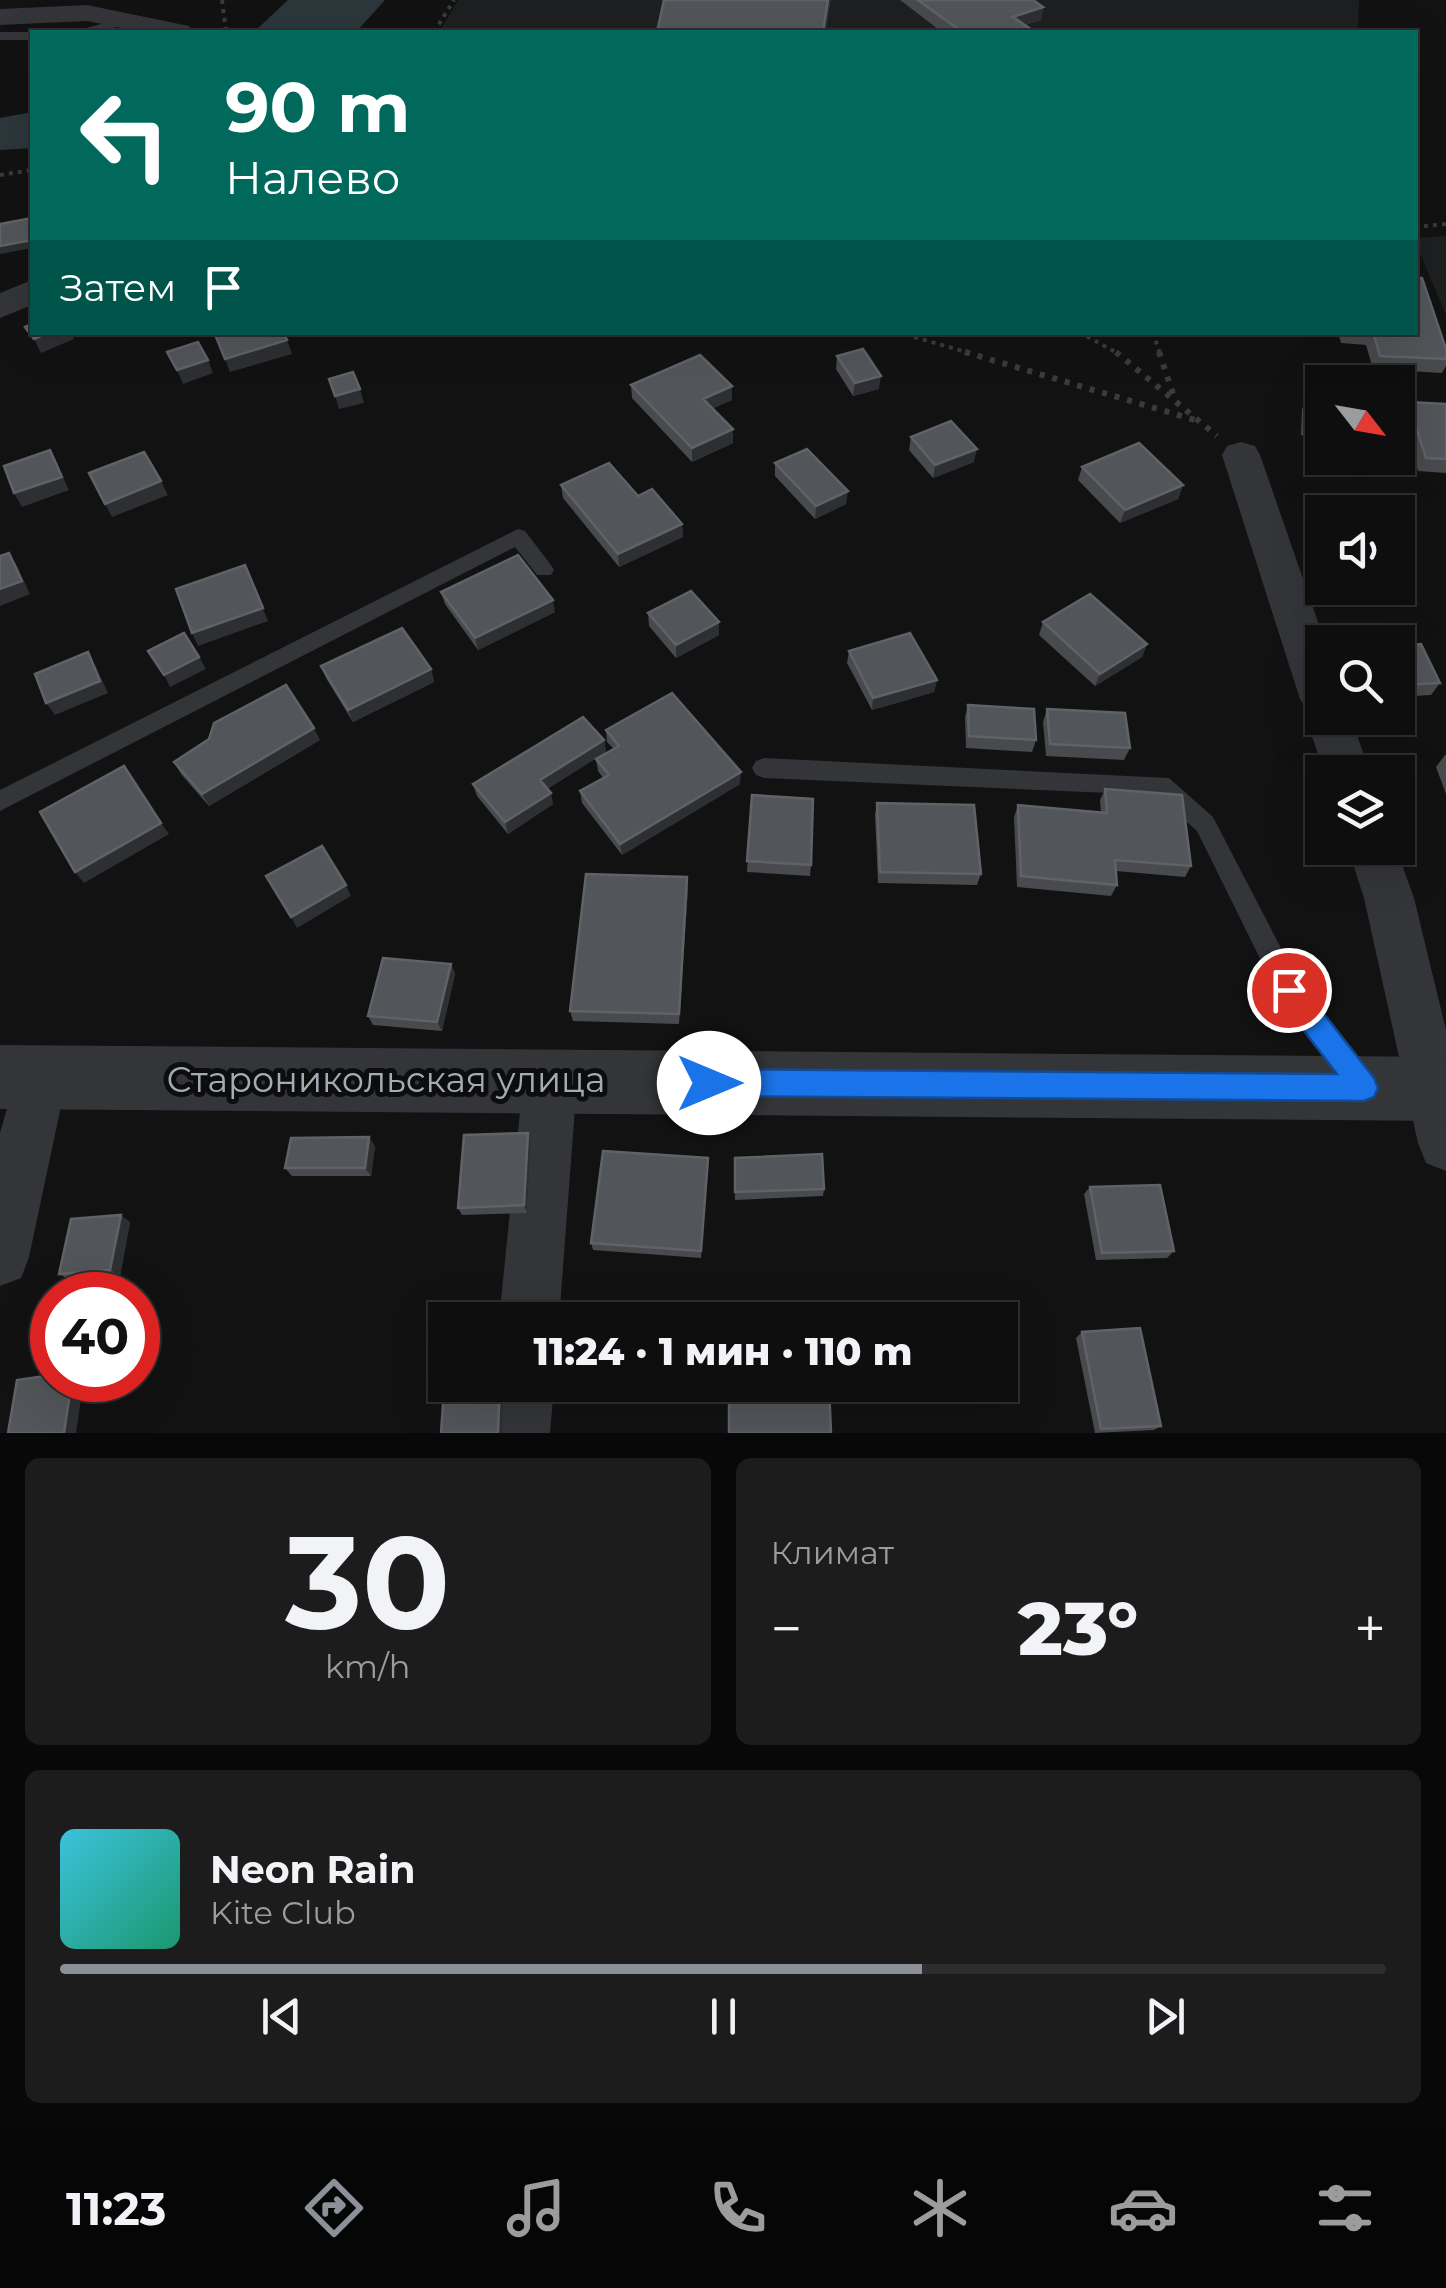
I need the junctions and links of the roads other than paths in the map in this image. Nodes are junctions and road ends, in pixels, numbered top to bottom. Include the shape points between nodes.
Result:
1 (83, 15) edge
2 (0, 17) edge
3 (169, 30) edge
4 (0, 36) edge
5 (30, 36) edge
6 (30, 292) edge
7 (0, 307) edge
8 (1242, 455) road end
9 (544, 570) dead end
10 (1305, 647) edge
11 (764, 768) dead end
12 (0, 801) edge
13 (1378, 865) edge
14 (20, 1078) edge
15 (550, 1082) junction
16 (1364, 1088) junction
17 (1441, 1107) edge
18 (0, 1257) edge
19 (531, 1302) edge
20 (522, 1402) edge
21 (519, 1433) edge

1 - 2 street
1 - 3 street
4 - 5 lane
6 - 7 street
8 - 10 street
9 - 12 lane via 518,536
11 - 16 lane via 1161,784 1205,824 1289,990
13 - 17 street
14 - 15 street, Староникольская улица
14 - 18 street
15 - 16 street, Староникольская улица
15 - 19 street
16 - 17 street, Староникольская улица
20 - 21 street

